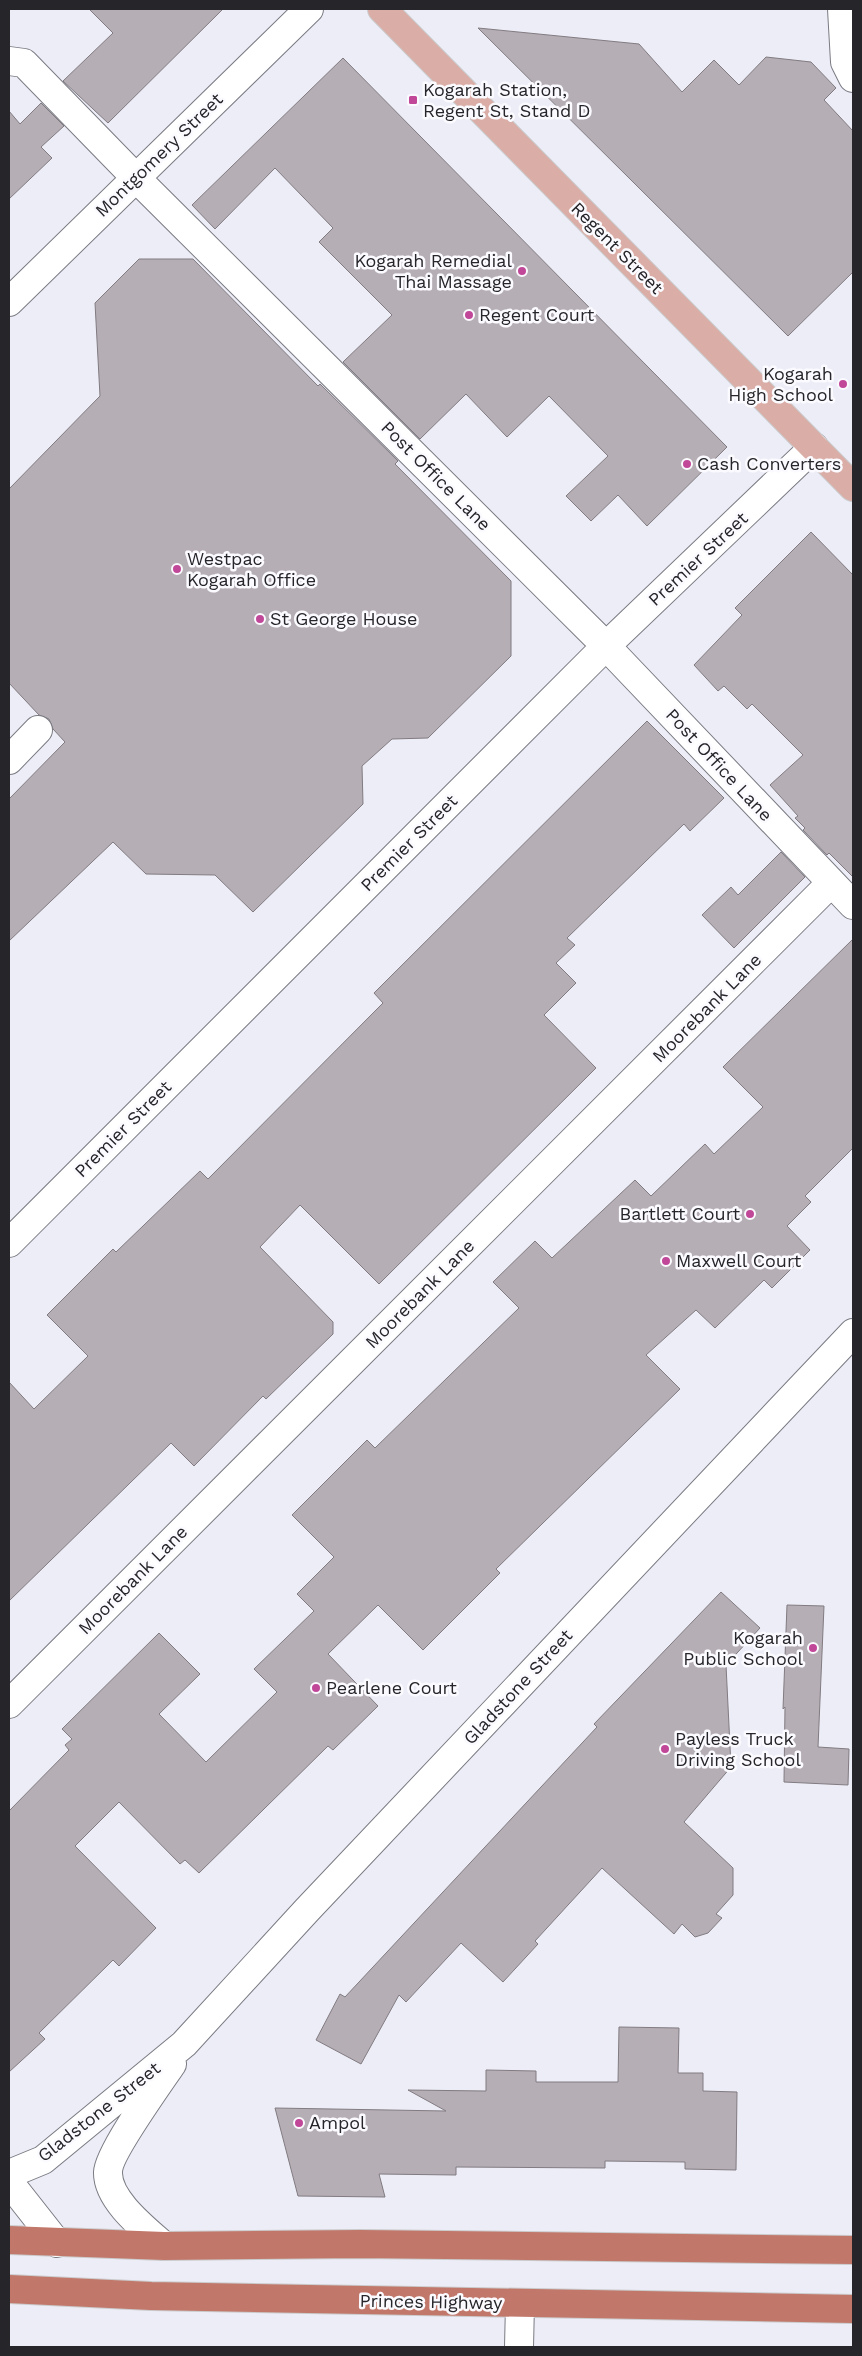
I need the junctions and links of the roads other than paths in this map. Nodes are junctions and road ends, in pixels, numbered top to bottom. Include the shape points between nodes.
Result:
1 (309, 9) edge
2 (382, 9) edge
3 (842, 9) edge
4 (9, 61) edge
5 (853, 78) edge
6 (136, 178) junction
7 (9, 302) edge
8 (814, 447) junction
9 (853, 487) edge
10 (606, 646) junction
11 (38, 730) dead end
12 (9, 760) edge
13 (831, 883) junction
14 (853, 905) edge
15 (9, 1243) edge
16 (853, 1333) edge
17 (9, 1704) edge
18 (184, 2044) junction
19 (9, 2174) edge
20 (9, 2182) edge
21 (9, 2240) edge
22 (57, 2243) junction
23 (164, 2246) junction
24 (853, 2250) edge
25 (9, 2289) edge
26 (520, 2304) junction
27 (853, 2309) edge
28 (519, 2347) edge

1 - 6 street, Montgomery Street
2 - 8 main road, Regent Street
3 - 5 street via 845,62
4 - 6 street, Post Office Lane via 24,63
6 - 7 street, Montgomery Street
6 - 10 street, Post Office Lane
8 - 9 main road, Regent Street
8 - 10 street, Premier Street
10 - 13 street, Post Office Lane
10 - 15 street, Premier Street
11 - 12 street
13 - 14 street, Post Office Lane
13 - 17 street, Moorebank Lane
16 - 18 street, Gladstone Street
18 - 19 street, Gladstone Street via 43,2160
18 - 23 street, Gladstone Street via 115,2149 108,2172 114,2194 127,2214
20 - 22 street
21 - 22 highway
22 - 23 highway
23 - 24 highway via 360,2244
25 - 26 highway, Princes Highway via 151,2296
26 - 27 highway, Princes Highway
26 - 28 street

